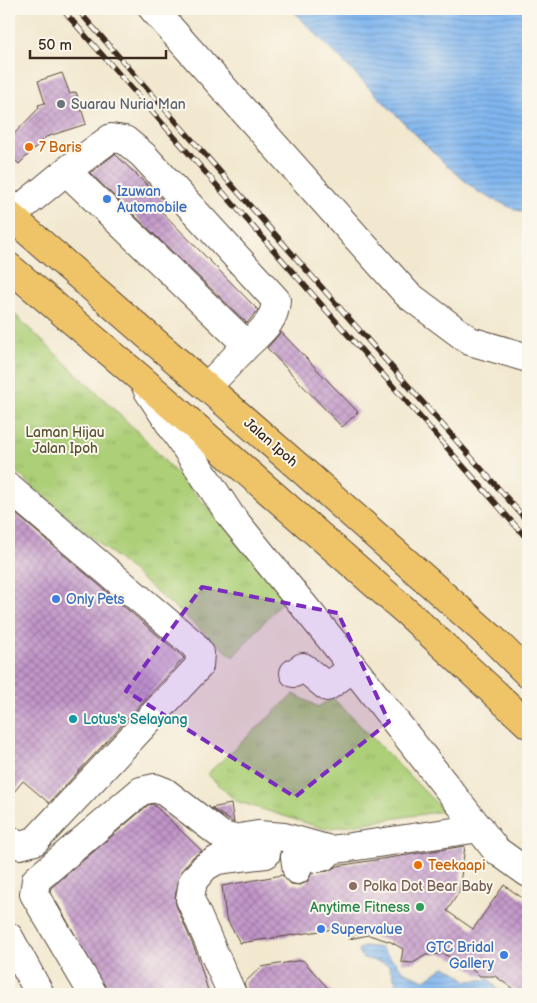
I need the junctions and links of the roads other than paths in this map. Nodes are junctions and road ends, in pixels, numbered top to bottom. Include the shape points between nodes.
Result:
1 (153, 9) edge
2 (66, 171) junction
3 (10, 216) edge
4 (9, 267) edge
5 (247, 345) junction
6 (528, 358) edge
7 (140, 378) junction
8 (207, 387) junction
9 (9, 488) edge
10 (353, 668) junction
11 (294, 673) dead end
12 (528, 674) edge
13 (528, 724) edge
14 (480, 828) junction
15 (9, 840) edge
16 (330, 850) junction
17 (528, 873) edge
18 (11, 944) edge
19 (40, 994) edge
20 (93, 994) edge
21 (232, 994) edge

1 - 6 street via 408,294 470,341
2 - 3 street
2 - 5 street
2 - 5 street via 111,138 126,140 143,156 276,300 275,312 268,325
3 - 8 highway, Jalan Ipoh
4 - 7 highway
5 - 8 street
7 - 10 street via 230,515
7 - 13 highway via 409,614
8 - 12 highway, Jalan Ipoh via 493,639
9 - 15 street via 194,644 200,653 200,666 35,842 20,845
10 - 11 street via 327,687 303,667
10 - 14 street
14 - 16 street
14 - 17 street via 496,850
16 - 20 street via 284,837 258,835 233,839 221,834 165,792 155,788 141,791 36,880 33,887 34,894
16 - 21 street via 325,856 296,864 277,853 217,860 205,867 194,881 190,899
18 - 19 street

